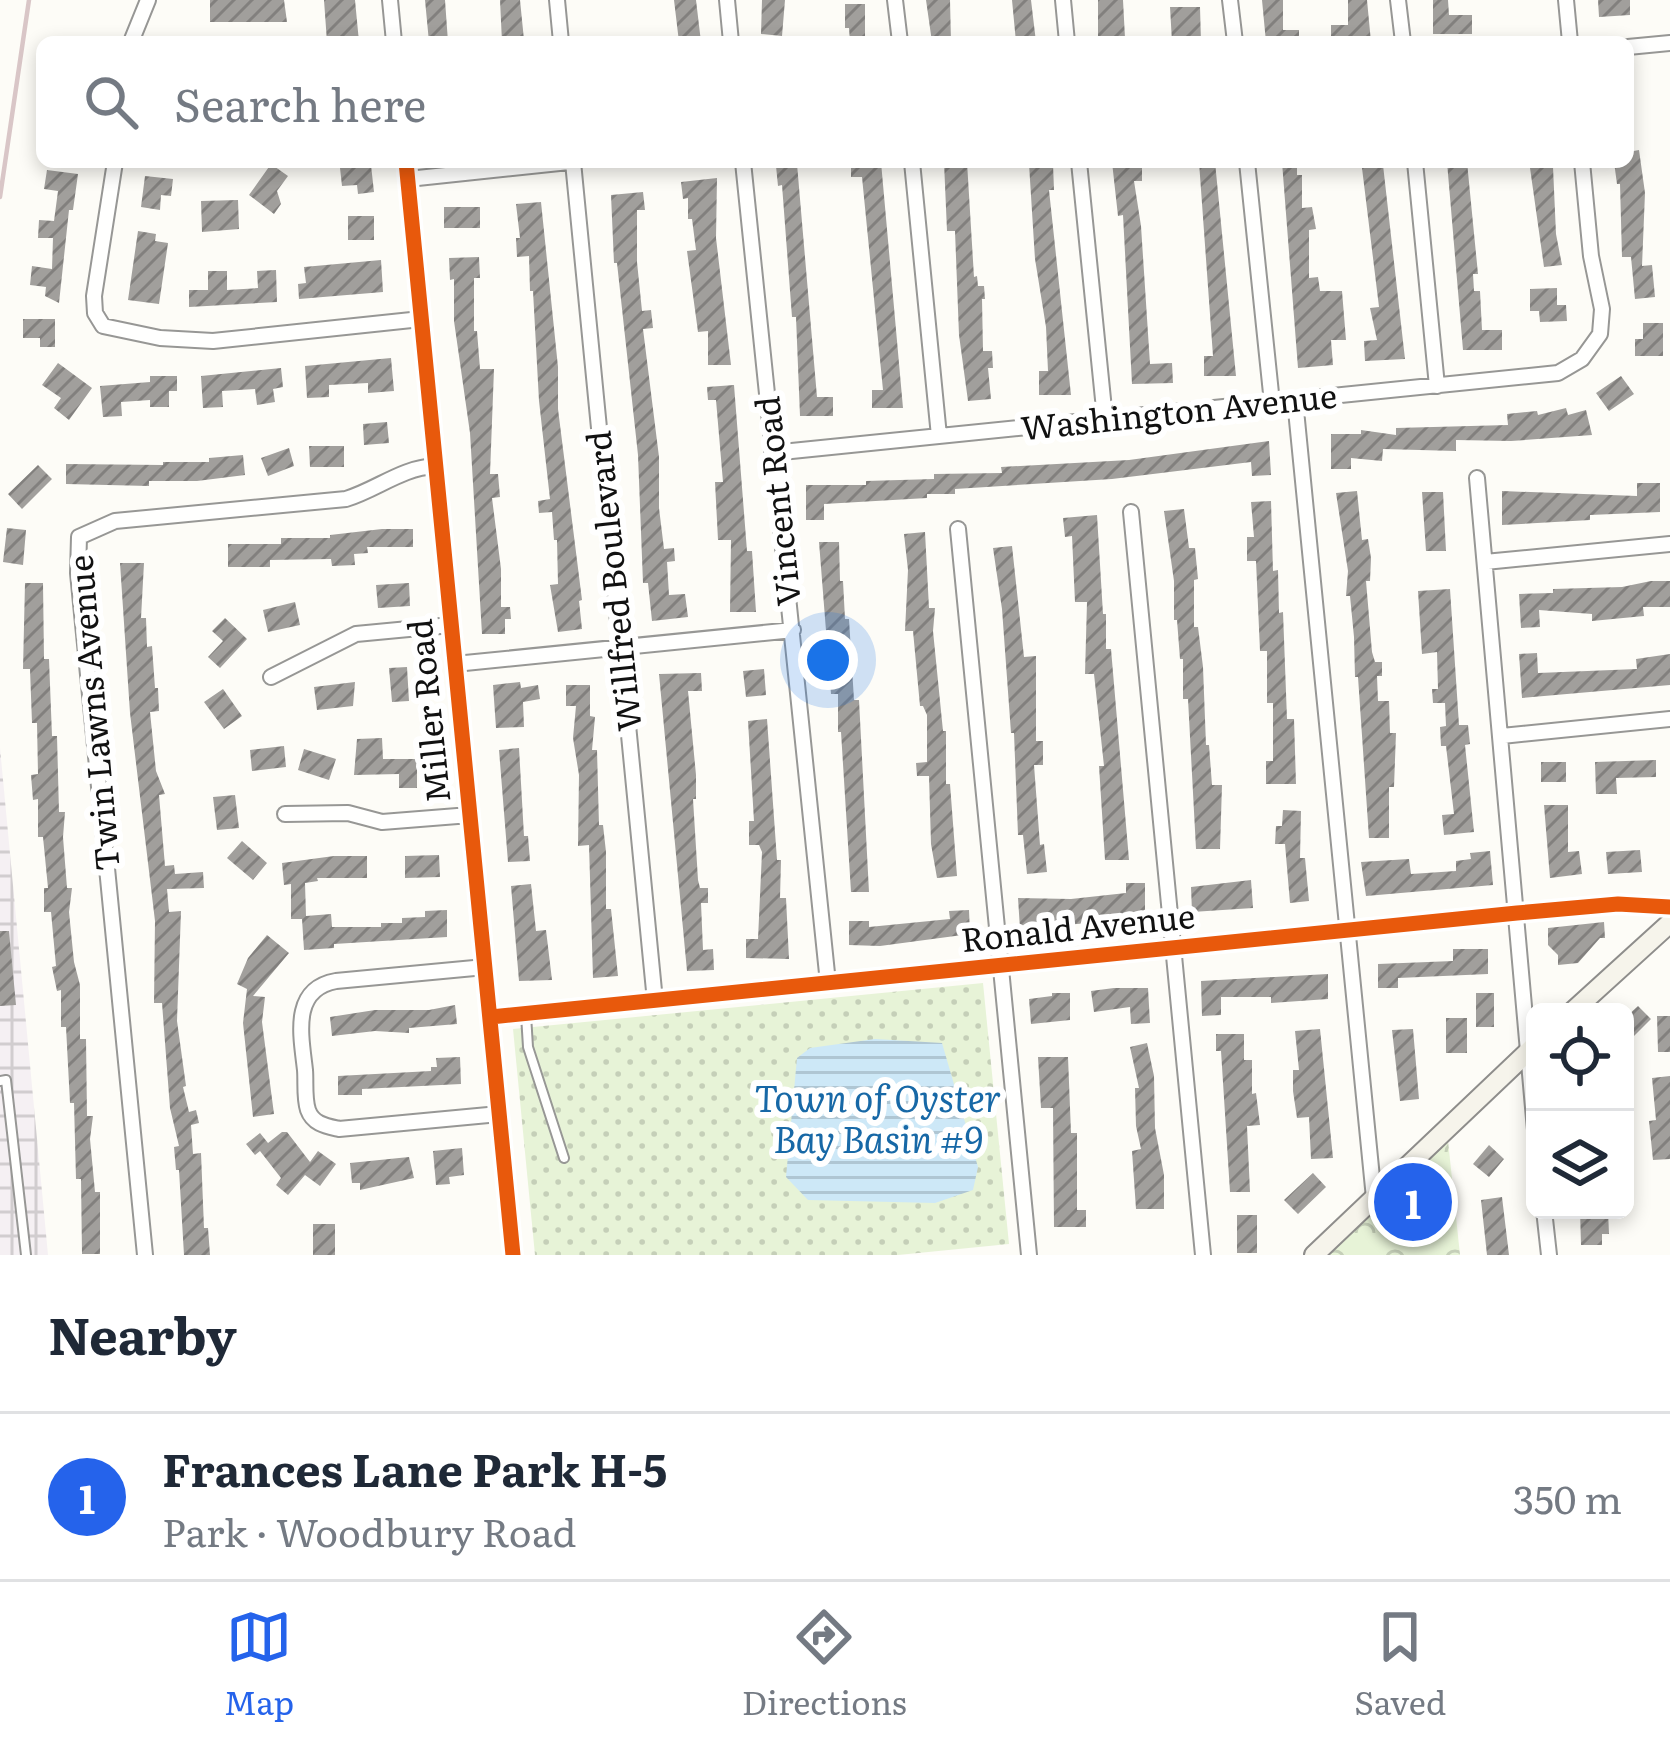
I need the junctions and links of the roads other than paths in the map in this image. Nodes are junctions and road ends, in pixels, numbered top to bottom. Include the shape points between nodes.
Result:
1 (148, 0) edge
2 (390, 0) edge
3 (557, 0) edge
4 (727, 0) edge
5 (895, 0) edge
6 (1063, 0) edge
7 (1230, 0) edge
8 (1398, 0) edge
9 (1566, 0) edge
10 (133, 36) edge
11 (393, 36) edge
12 (560, 36) edge
13 (730, 36) edge
14 (899, 36) edge
15 (1066, 36) edge
16 (1234, 36) edge
17 (1401, 36) edge
18 (1569, 36) edge
19 (1670, 43) edge
20 (1634, 46) edge
21 (114, 168) edge
22 (407, 168) edge
23 (513, 168) edge
24 (572, 168) edge
25 (744, 168) edge
26 (913, 168) edge
27 (1080, 168) edge
28 (1248, 168) edge
29 (1416, 168) edge
30 (1583, 168) edge
31 (408, 179) junction
32 (422, 319) junction
33 (1437, 386) junction
34 (1295, 400) junction
35 (1272, 403) junction
36 (1106, 419) junction
37 (939, 436) junction
38 (772, 453) junction
39 (436, 466) junction
40 (1477, 478) dead end
41 (1131, 512) dead end
42 (958, 529) dead end
43 (1670, 544) edge
44 (1485, 562) junction
45 (451, 625) junction
46 (793, 630) junction
47 (620, 648) junction
48 (455, 664) junction
49 (271, 677) dead end
50 (1670, 719) edge
51 (1502, 736) junction
52 (285, 814) dead end
53 (470, 814) junction
54 (1670, 907) edge
55 (1517, 913) junction
56 (1670, 923) edge
57 (1346, 932) junction
58 (1174, 949) junction
59 (1000, 966) junction
60 (485, 967) junction
61 (828, 983) junction
62 (655, 1000) junction
63 (1582, 1003) edge
64 (1526, 1008) edge
65 (526, 1013) junction
66 (491, 1016) junction
67 (1526, 1054) edge
68 (0, 1081) edge
69 (499, 1114) junction
70 (564, 1158) dead end
71 (1374, 1198) junction
72 (1545, 1219) edge
73 (26, 1255) edge
74 (145, 1255) edge
75 (513, 1255) edge
76 (1029, 1255) edge
77 (1203, 1255) edge
78 (1313, 1255) edge
79 (1549, 1255) edge

1 - 10 street
2 - 11 street
3 - 12 street
4 - 13 street
5 - 14 street
6 - 15 street
7 - 16 street
8 - 17 street
9 - 18 street
19 - 20 street
21 - 32 street via 94,296 103,326 213,341
22 - 31 street, Miller Road
23 - 31 street
24 - 47 street, Willfred Boulevard
25 - 38 street, Vincent Road
26 - 37 street
27 - 36 street
28 - 35 street
29 - 33 street
30 - 33 street, Washington Avenue via 1600,334 1582,359 1558,373
31 - 32 street, Miller Road
32 - 39 street, Miller Road
33 - 34 street, Washington Avenue
34 - 35 street, Washington Avenue
34 - 57 street
35 - 36 street, Washington Avenue
36 - 37 street, Washington Avenue
37 - 38 street, Washington Avenue
38 - 46 street, Vincent Road
39 - 45 street, Miller Road
39 - 74 street, Twin Lawns Avenue via 400,472 346,499 115,521 79,537
40 - 44 street
41 - 58 street
42 - 59 street
43 - 44 street
44 - 51 street
45 - 48 street, Miller Road
45 - 49 street via 356,634
46 - 47 street
46 - 61 street, Vincent Road
47 - 48 street
47 - 62 street, Willfred Boulevard
48 - 53 street, Miller Road
50 - 51 street
51 - 55 street
52 - 53 street via 348,812 382,822
53 - 60 street, Miller Road
54 - 55 street, Ronald Avenue
55 - 57 street, Ronald Avenue
55 - 64 street
56 - 63 main road
57 - 58 street, Ronald Avenue
57 - 71 street
58 - 59 street, Ronald Avenue
58 - 77 street
59 - 61 street, Ronald Avenue
59 - 76 street
60 - 66 street, Miller Road
60 - 69 street via 316,987 300,1018 308,1112 339,1129
61 - 62 street, Ronald Avenue
62 - 65 street, Ronald Avenue
65 - 66 street, Ronald Avenue
65 - 70 lane via 528,1047
66 - 69 street, Miller Road
67 - 71 main road
68 - 73 lane via 6,1080
69 - 75 street, Miller Road
71 - 78 main road
72 - 79 street

